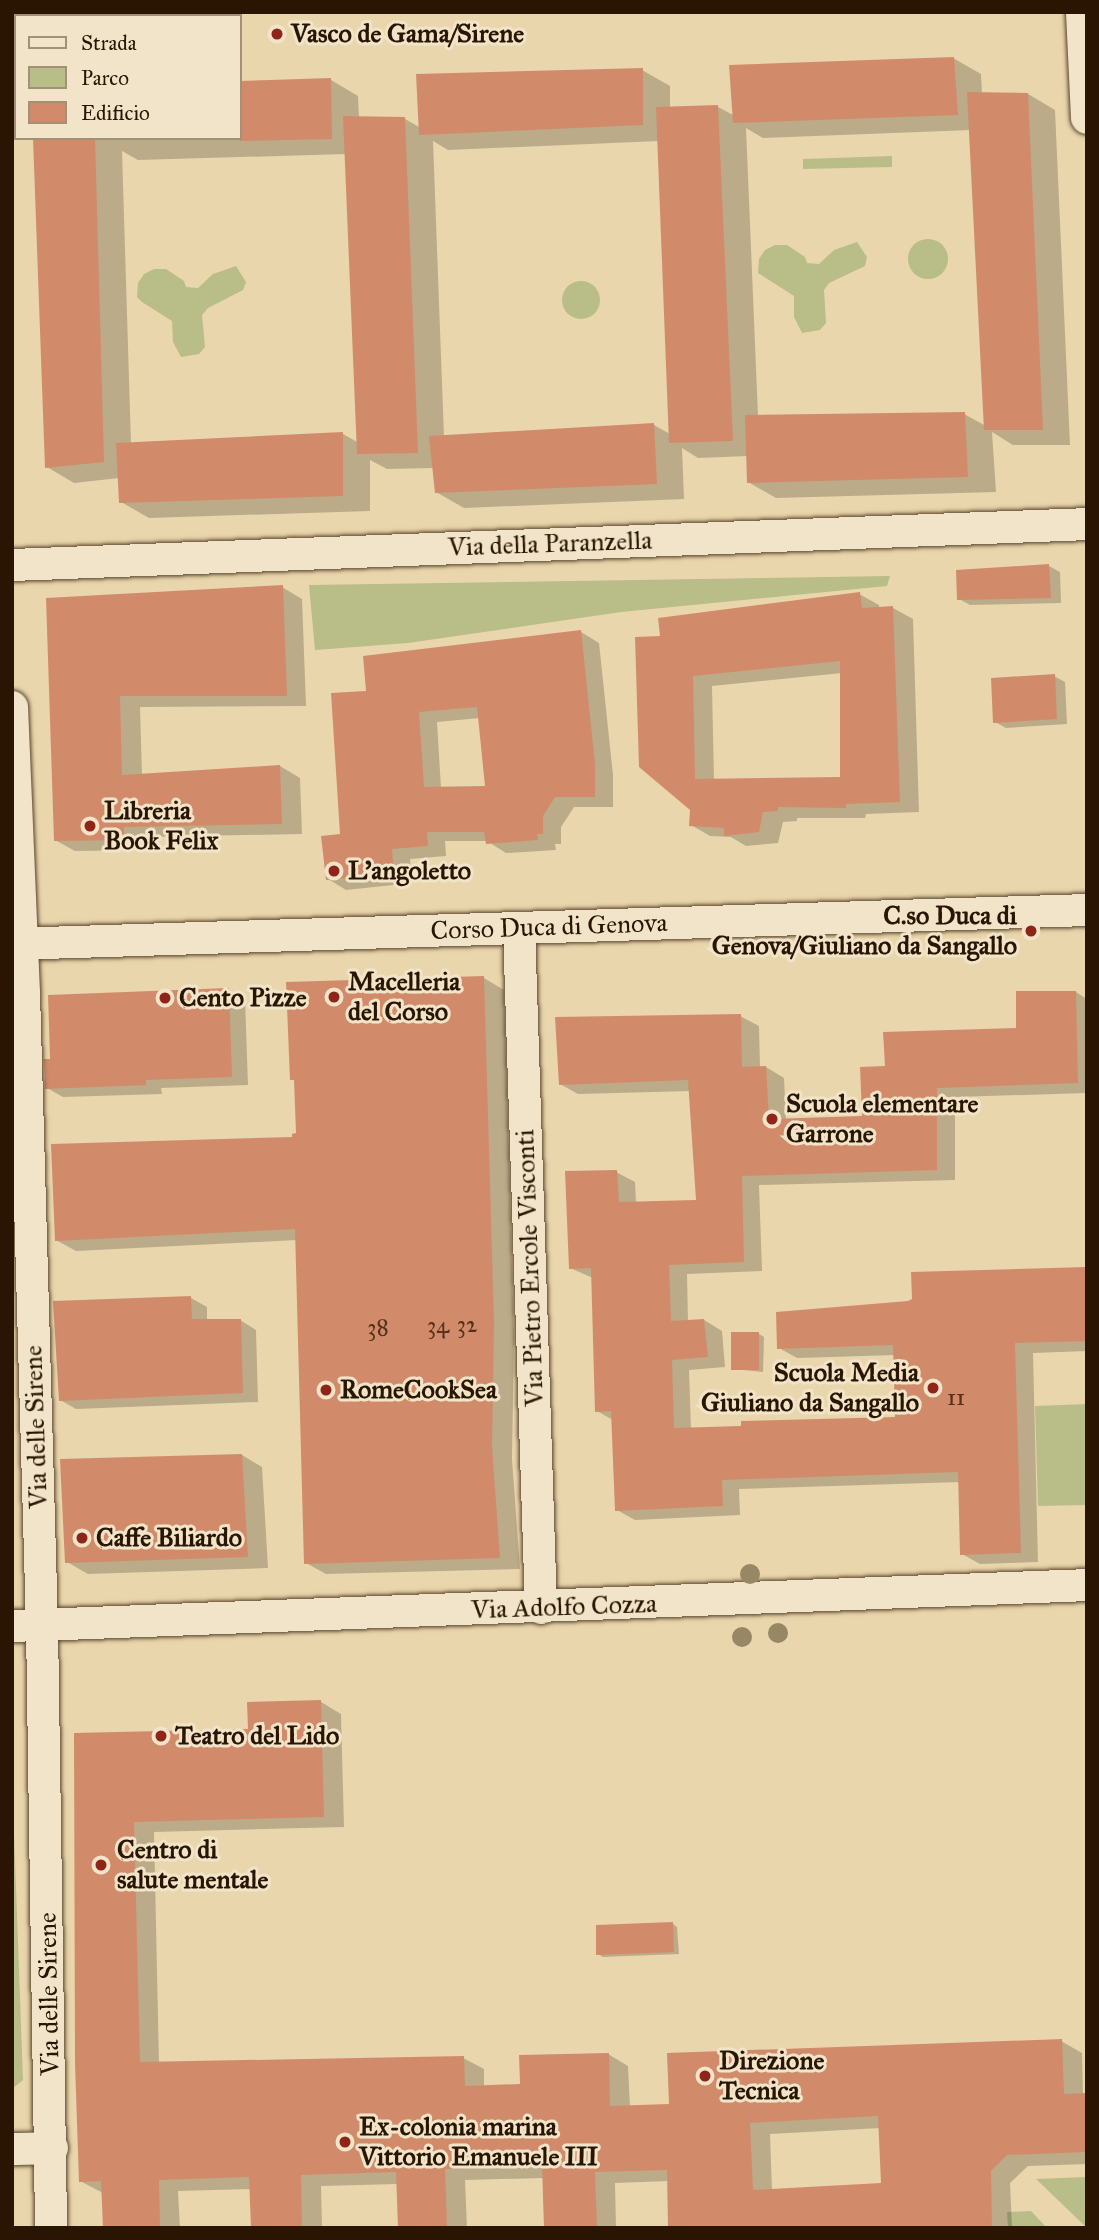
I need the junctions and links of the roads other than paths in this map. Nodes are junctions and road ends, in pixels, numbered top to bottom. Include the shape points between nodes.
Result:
1 (146, 12) edge
2 (1082, 12) edge
3 (12, 14) edge
4 (1087, 118) edge
5 (1087, 524) edge
6 (12, 565) edge
7 (12, 707) edge
8 (1087, 910) edge
9 (519, 928) junction
10 (17, 944) edge
11 (1087, 1585) edge
12 (541, 1608) junction
13 (27, 1626) edge
14 (52, 2148) junction
15 (12, 2150) edge
16 (51, 2228) edge

1 - 3 street
2 - 4 street
5 - 6 street, Via della Paranzella
7 - 10 street, Via delle Sirene
8 - 9 street, Corso Duca di Genova
9 - 10 street, Corso Duca di Genova
9 - 12 street, Via Pietro Ercole Visconti
10 - 13 street, Via delle Sirene
11 - 12 street, Via Adolfo Cozza
12 - 13 street, Via Adolfo Cozza
13 - 14 street, Via delle Sirene
14 - 15 street
14 - 16 street, Via delle Sirene

